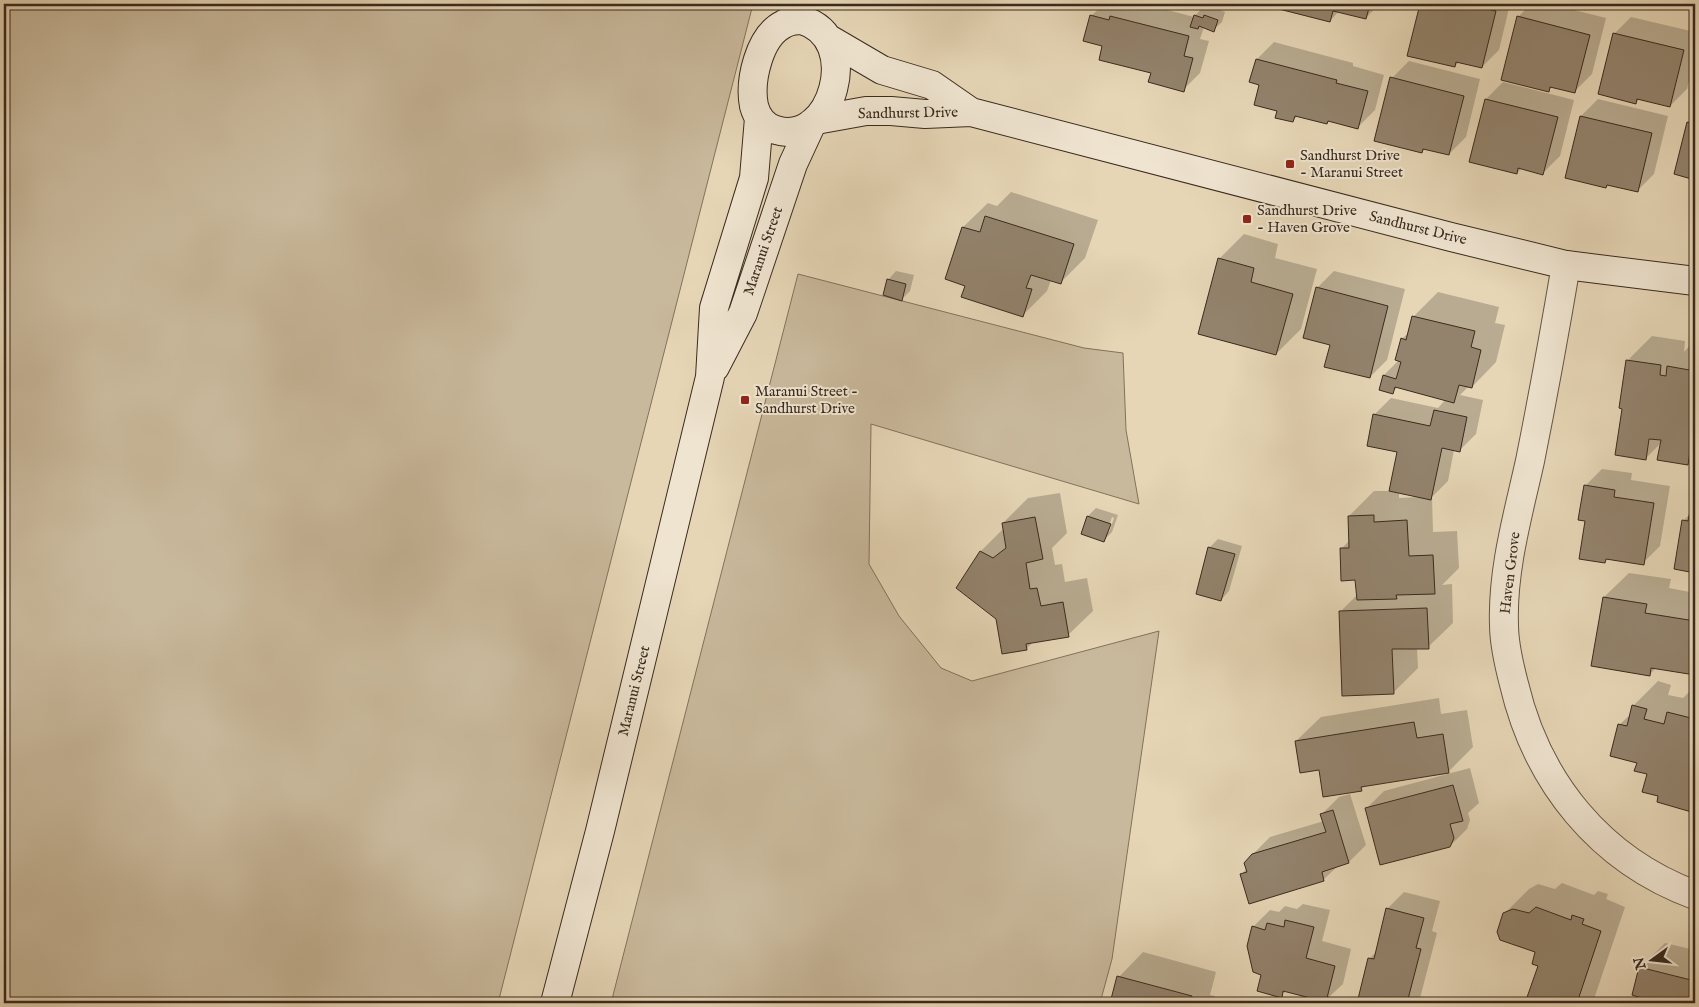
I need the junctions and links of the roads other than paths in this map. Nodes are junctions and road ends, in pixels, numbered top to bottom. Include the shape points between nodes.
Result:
1 (781, 4) edge
2 (824, 4) edge
3 (770, 34) junction
4 (826, 36) junction
5 (971, 112) junction
6 (759, 118) junction
7 (814, 122) junction
8 (1566, 264) junction
9 (1695, 281) edge
10 (710, 377) junction
11 (1695, 895) edge
12 (555, 1003) edge

1 - 3 main road
2 - 4 main road
3 - 4 main road via 784,23 802,20 818,26
3 - 6 main road via 754,75 752,90
4 - 5 main road, Sandhurst Drive via 882,70 932,85
4 - 7 main road via 834,50 836,79 826,107
5 - 7 main road, Sandhurst Drive via 866,111
5 - 8 main road, Sandhurst Drive
6 - 7 main road via 769,128 780,132 802,129
6 - 10 main road, Maranui Street via 754,178 714,308
7 - 10 main road, Maranui Street via 793,164 743,313
8 - 9 main road, Sandhurst Drive
8 - 11 main road, Haven Grove via 1509,558 1504,598 1507,656 1529,734 1545,768 1567,800 1614,850 1642,870
10 - 12 main road, Maranui Street

